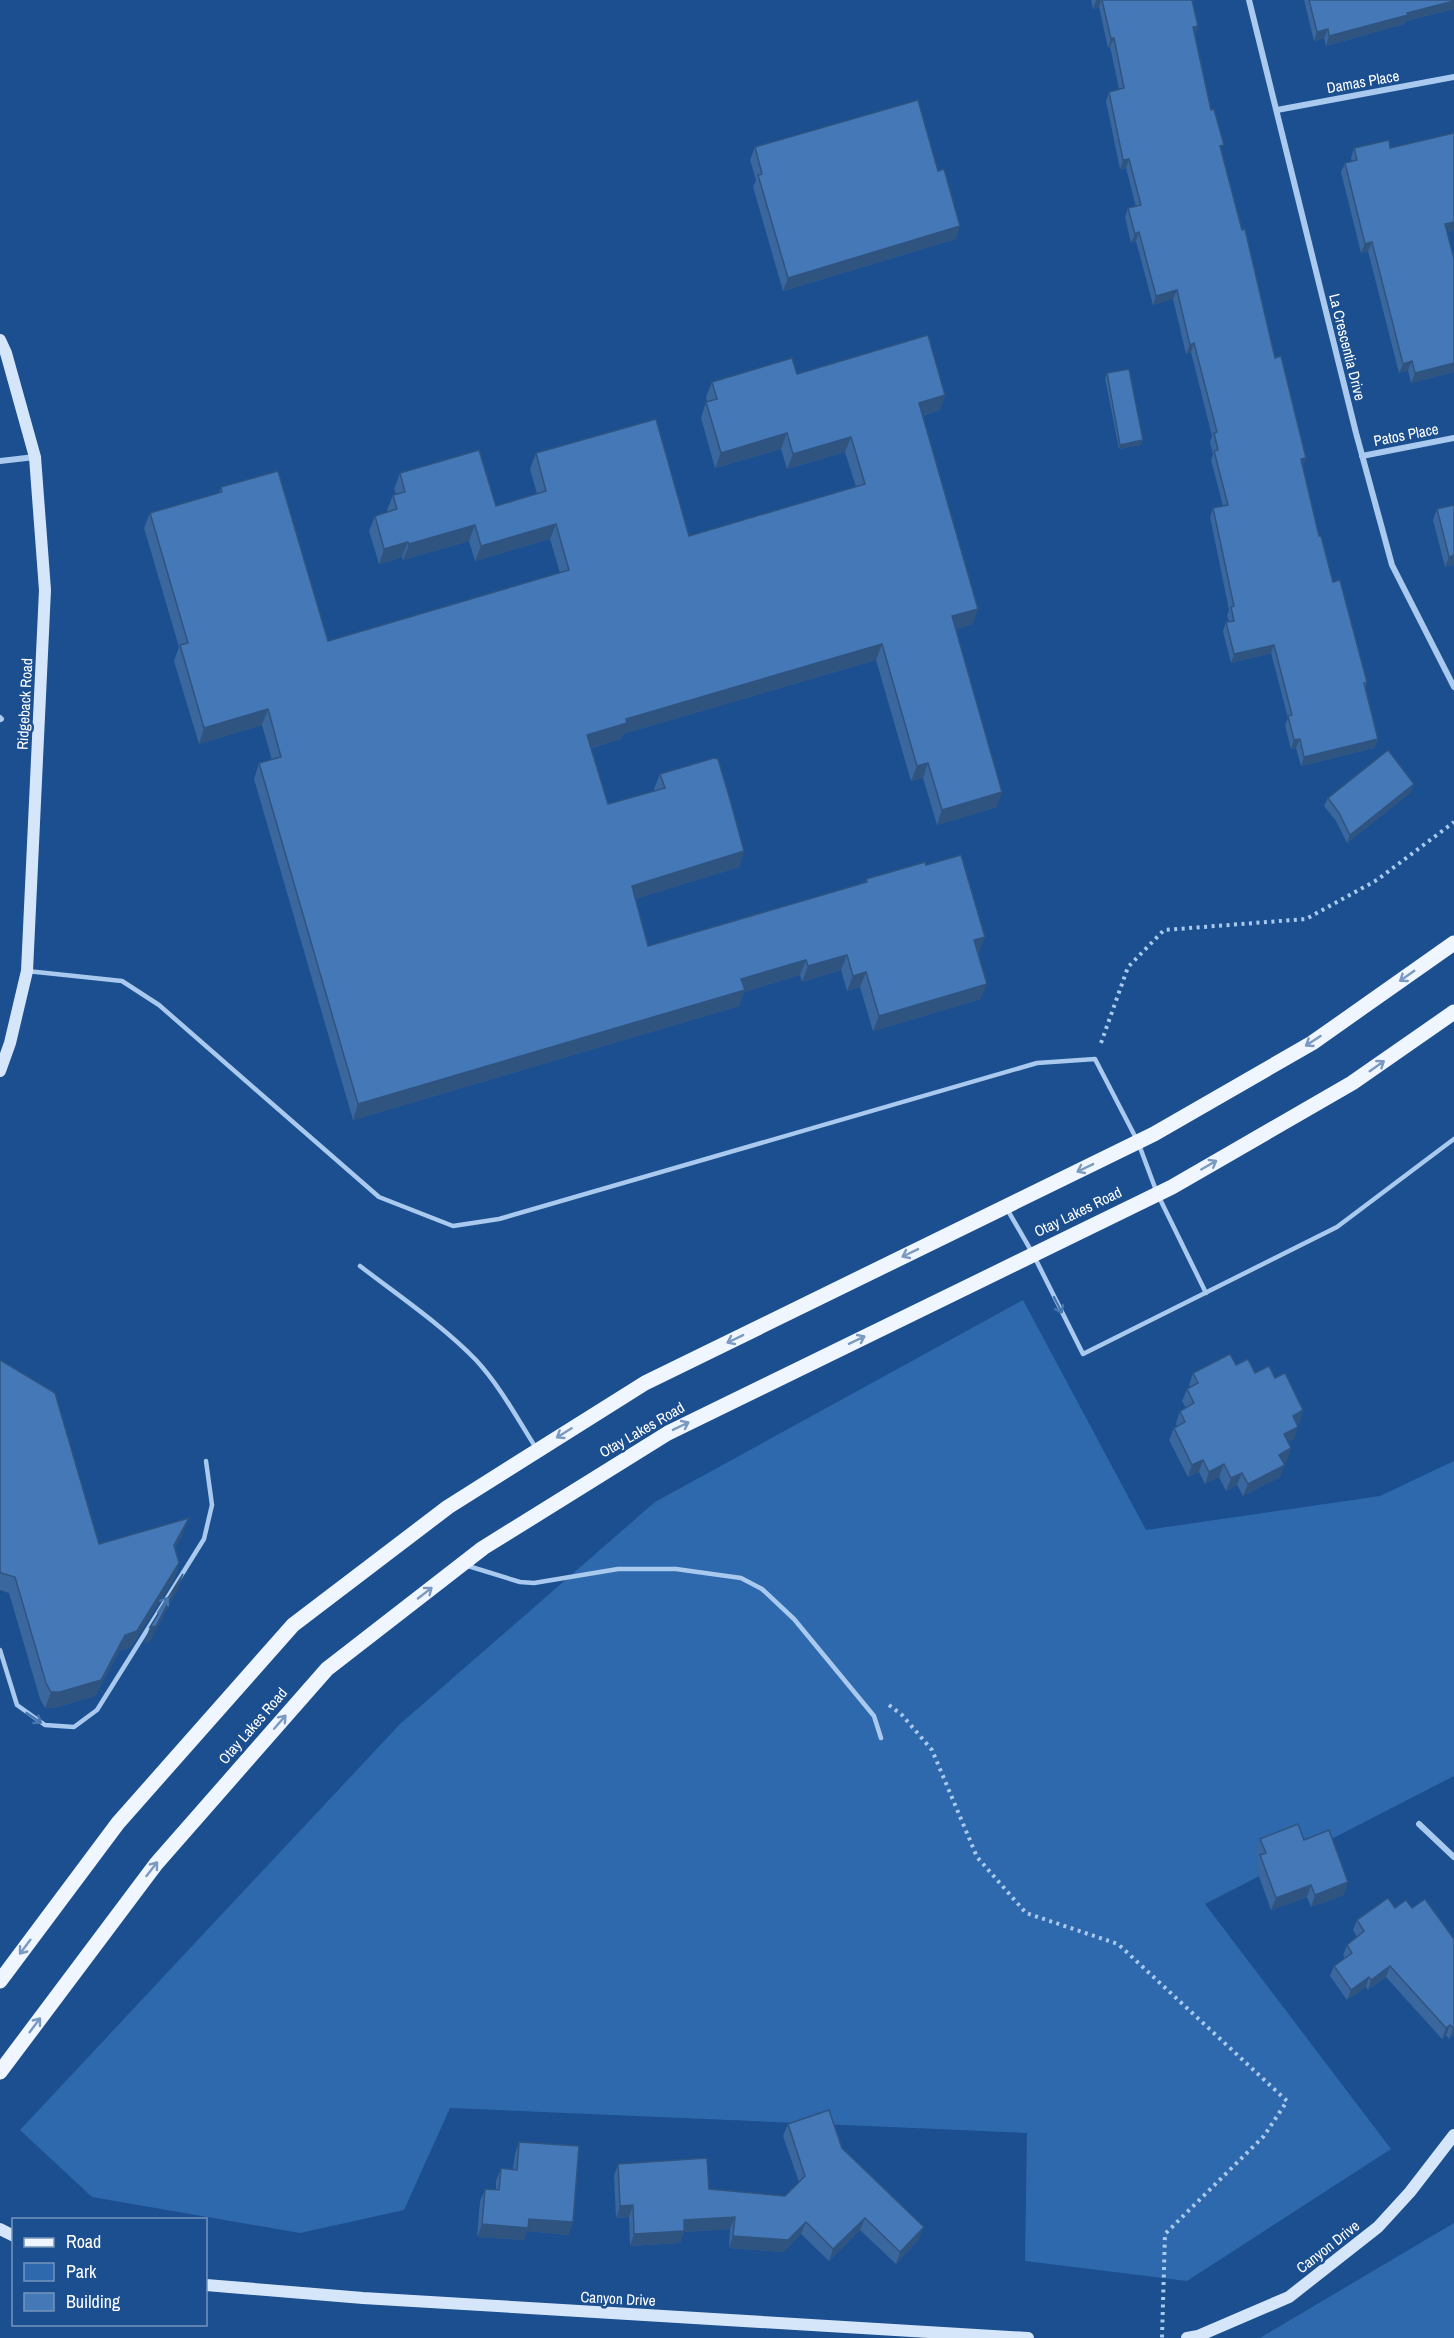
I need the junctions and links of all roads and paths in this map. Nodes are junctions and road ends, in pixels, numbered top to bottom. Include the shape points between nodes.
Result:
1 (1249, 0) edge
2 (1454, 77) edge
3 (1277, 110) junction
4 (0, 340) edge
5 (1454, 438) edge
6 (1362, 456) junction
7 (35, 457) junction
8 (0, 461) edge
9 (1454, 687) edge
10 (1454, 822) edge
11 (1454, 943) edge
12 (27, 971) junction
13 (1454, 1012) edge
14 (1095, 1059) junction
15 (0, 1071) edge
16 (1454, 1139) edge
17 (1138, 1142) junction
18 (1158, 1193) junction
19 (1006, 1207) junction
20 (1033, 1254) junction
21 (360, 1266) dead end
22 (1206, 1293) junction
23 (538, 1450) junction
24 (206, 1461) dead end
25 (463, 1564) junction
26 (0, 1650) edge
27 (860, 1698) junction
28 (881, 1738) dead end
29 (1419, 1824) dead end
30 (1454, 1857) edge
31 (0, 1981) edge
32 (0, 2072) edge
33 (1454, 2135) edge
34 (207, 2285) edge
35 (981, 2337) edge
36 (1028, 2338) edge
37 (1161, 2338) edge
38 (1187, 2338) edge

1 - 3 street, La Crescentia Drive
2 - 3 street, Damas Place
3 - 6 street, La Crescentia Drive
4 - 7 street, Ridgeback Road
5 - 6 street, Patos Place
6 - 9 street, La Crescentia Drive via 1392,565
7 - 8 street
7 - 12 street, Ridgeback Road via 45,590
10 - 14 path via 1377,880 1306,920 1164,930 1128,967
11 -> 17 main road via 1312,1043
12 - 14 lane via 122,981 159,1005 379,1197 453,1226 499,1218 1037,1063
12 - 15 street, Ridgeback Road
18 -> 13 main road, Otay Lakes Road via 1352,1083
14 - 17 lane
16 - 22 lane via 1337,1227
17 - 18 lane
17 -> 19 main road
18 - 20 main road, Otay Lakes Road
18 - 22 lane
19 - 20 lane
19 -> 23 main road via 645,1383
20 -> 22 lane via 1083,1354
25 -> 20 main road, Otay Lakes Road via 668,1433
21 - 23 lane via 475,1359 498,1386
23 -> 31 main road via 448,1507 293,1625 118,1823
26 -> 24 lane via 17,1706 45,1725 74,1727 97,1710 204,1539 212,1505
25 - 27 lane via 534,1583 618,1569 676,1569 741,1578 762,1589 794,1619
32 -> 25 main road, Otay Lakes Road via 156,1864 327,1669
27 - 28 lane via 874,1716
27 - 37 path via 880,1698 902,1715 932,1750 977,1857 1026,1913 1118,1944 1287,2101 1264,2136 1165,2234
29 - 30 street
33 - 38 street, Canyon Drive via 1378,2227 1289,2296
34 - 35 street, Canyon Drive
35 - 36 street, Canyon Drive

